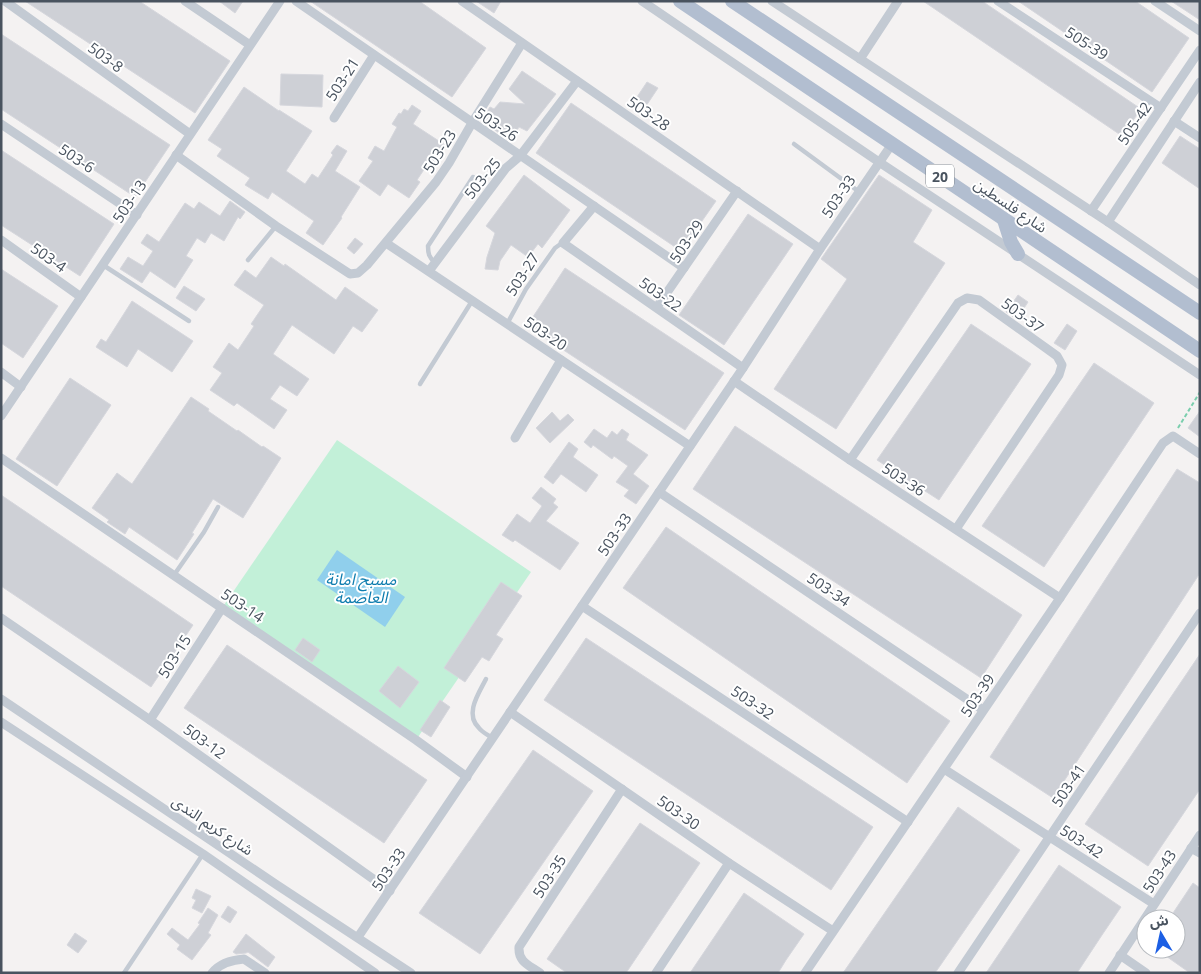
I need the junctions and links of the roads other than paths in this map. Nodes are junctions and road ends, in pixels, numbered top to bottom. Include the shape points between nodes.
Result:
1 (5, 1) edge
2 (185, 1) edge
3 (280, 1) edge
4 (296, 1) edge
5 (462, 1) edge
6 (642, 1) edge
7 (680, 1) edge
8 (732, 1) edge
9 (772, 1) edge
10 (898, 1) edge
11 (998, 1) edge
12 (1155, 1) edge
13 (1200, 31) edge
14 (522, 42) junction
15 (250, 45) junction
16 (1200, 50) edge
17 (374, 55) junction
18 (860, 59) junction
19 (577, 81) junction
20 (1200, 82) edge
21 (1160, 108) junction
22 (334, 118) dead end
23 (1174, 121) junction
24 (472, 123) junction
25 (1, 124) edge
26 (190, 134) junction
27 (1200, 138) edge
28 (794, 144) dead end
29 (892, 144) junction
30 (176, 155) junction
31 (520, 156) junction
32 (879, 162) junction
33 (473, 177) dead end
34 (737, 191) junction
35 (858, 191) junction
36 (594, 206) junction
37 (1092, 211) junction
38 (136, 215) junction
39 (1004, 220) junction
40 (1108, 222) junction
41 (276, 226) junction
42 (1, 240) edge
43 (386, 243) junction
44 (563, 243) junction
45 (820, 249) junction
46 (1018, 254) junction
47 (248, 260) dead end
48 (435, 263) junction
49 (102, 265) junction
50 (684, 268) junction
51 (429, 271) junction
52 (1200, 284) edge
53 (82, 297) junction
54 (1178, 299) junction
55 (472, 301) junction
56 (1200, 304) edge
57 (657, 307) junction
58 (1200, 313) edge
59 (189, 321) dead end
60 (507, 324) junction
61 (1200, 352) edge
62 (561, 360) junction
63 (743, 368) junction
64 (1, 372) edge
65 (1200, 375) edge
66 (734, 381) junction
67 (420, 384) dead end
68 (21, 387) junction
69 (1, 416) edge
70 (515, 438) dead end
71 (690, 446) junction
72 (1200, 454) edge
73 (1, 458) edge
74 (850, 460) junction
75 (659, 492) junction
76 (218, 507) dead end
77 (956, 529) junction
78 (174, 575) junction
79 (1060, 598) junction
80 (582, 606) junction
81 (222, 608) junction
82 (1200, 613) edge
83 (1, 618) edge
84 (486, 679) dead end
85 (1, 700) edge
86 (983, 710) junction
87 (510, 712) junction
88 (150, 720) junction
89 (1, 722) edge
90 (492, 738) junction
91 (944, 769) junction
92 (467, 777) junction
93 (622, 789) junction
94 (908, 822) junction
95 (1200, 835) edge
96 (1050, 837) junction
97 (1191, 848) junction
98 (203, 854) junction
99 (1200, 854) edge
100 (729, 863) junction
101 (277, 885) junction
102 (390, 891) junction
103 (269, 900) junction
104 (1154, 904) junction
105 (833, 932) junction
106 (358, 938) junction
107 (1120, 955) junction
108 (124, 973) edge
109 (212, 973) edge
110 (266, 973) edge
111 (375, 973) edge
112 (410, 973) edge
113 (540, 973) edge
114 (656, 973) edge
115 (805, 973) edge
116 (958, 973) edge
117 (1109, 973) edge
118 (1146, 973) edge

1 - 26 street, 503-8
2 - 15 street
3 - 15 street, 503-13
4 - 17 street, 503-26
5 - 14 street, 503-28
6 - 32 street
7 - 29 main road, شارع فلسطين / 20
8 - 54 main road, شارع فلسطين / 20
9 - 18 street
10 - 18 street
11 - 21 street, 505-39
12 - 13 street
14 - 19 street, 503-28
14 - 24 street, 503-23
15 - 26 street, 503-13
16 - 21 street, 505-42
17 - 22 street, 503-21
17 - 24 street, 503-26
18 - 37 street
19 - 31 street, 503-25
19 - 34 street, 503-28
20 - 23 street
21 - 37 street, 505-42
23 - 27 street
23 - 40 street
24 - 31 street, 503-26
24 - 43 street, 503-23 via 450,163
25 - 38 street, 503-6
26 - 30 street, 503-13
28 - 35 lane
29 - 32 street, 503-33
29 - 39 main road, شارع فلسطين / 20
30 - 38 street, 503-13
30 - 41 street
31 - 36 street, 503-26
31 - 48 street, 503-25 via 506,168
32 - 35 street, 503-33
32 - 46 street
33 - 48 lane via 428,246 429,257
34 - 45 street, 503-28
34 - 50 street, 503-29
35 - 45 street, 503-33
36 - 44 street
36 - 50 street, 503-26
37 - 40 street
38 - 49 street, 503-13
39 - 46 main road
39 - 61 main road, شارع فلسطين / 20
40 - 52 street
41 - 43 street, 503-23 via 350,274 368,266
41 - 47 lane
42 - 53 street, 503-4
43 - 51 street, 503-20
44 - 57 street, 503-22
44 - 60 lane, 503-27 via 555,248 526,289
45 - 63 street, 503-33
46 - 65 street
48 - 51 street, 503-25
49 - 53 street, 503-13
49 - 59 lane
50 - 57 street, 503-29
51 - 55 street, 503-20
53 - 68 street, 503-13
54 - 56 main road
54 - 58 main road, شارع فلسطين / 20
55 - 60 street, 503-20
55 - 67 lane
57 - 63 street, 503-22
60 - 62 street, 503-20
62 - 70 street
62 - 71 street, 503-20
63 - 66 street, 503-33
64 - 68 street
66 - 71 street, 503-33
66 - 74 street, 503-36
68 - 69 street, 503-13
71 - 75 street, 503-33
72 - 79 street, 503-39 via 1173,436 1162,443
73 - 78 street, 503-14
74 - 77 street, 503-36
74 - 77 street, 503-37 via 958,303 967,298 979,300 1057,356 1062,365 1059,375
75 - 80 street, 503-33
75 - 86 street, 503-34
76 - 78 lane
77 - 79 street, 503-36
78 - 81 street, 503-14
79 - 86 street, 503-39
80 - 87 street, 503-33
80 - 94 street, 503-32
81 - 88 street, 503-15
81 - 92 street, 503-14
82 - 96 street, 503-41
83 - 88 street, 503-12
84 - 90 lane via 474,703 473,716 477,727
85 - 101 street, شارع كريم الندى
86 - 91 street, 503-39
87 - 90 street, 503-33
87 - 93 street, 503-30
88 - 102 street, 503-12
89 - 98 street, شارع كريم الندى
90 - 92 street, 503-33
91 - 94 street, 503-39
91 - 96 street, 503-42
92 - 102 street, 503-33
93 - 100 street, 503-30
93 - 113 street, 503-35 via 519,947 518,954 522,960
94 - 105 street, 503-39
95 - 97 street, 503-43
96 - 104 street, 503-42
96 - 116 street, 503-41
97 - 99 street
97 - 104 street, 503-43
98 - 103 street, شارع كريم الندى
98 - 108 lane
100 - 105 street, 503-30
100 - 114 street
101 - 103 street
101 - 106 street, شارع كريم الندى
102 - 106 street, 503-33
103 - 111 street, شارع كريم الندى
104 - 107 street, 503-43
105 - 115 street, 503-39
106 - 112 street, شارع كريم الندى
107 - 117 street, 503-43
107 - 118 street
109 - 110 street via 227,962 244,959

